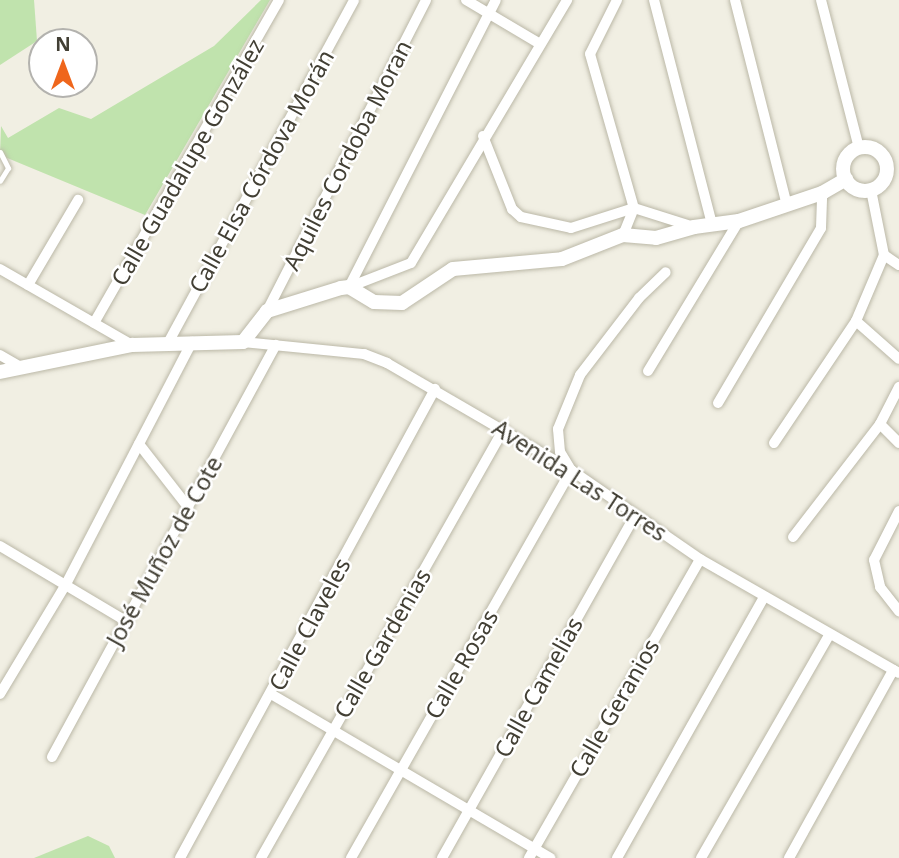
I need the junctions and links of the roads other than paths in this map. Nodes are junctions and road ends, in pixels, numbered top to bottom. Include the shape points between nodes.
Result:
1 (279, 0) edge
2 (354, 0) edge
3 (426, 0) edge
4 (466, 0) edge
5 (496, 0) edge
6 (566, 0) edge
7 (617, 0) edge
8 (654, 0) edge
9 (735, 0) edge
10 (821, 0) edge
11 (488, 13) junction
12 (540, 44) junction
13 (484, 136) junction
14 (859, 148) junction
15 (0, 152) edge
16 (892, 177) edge
17 (846, 179) junction
18 (0, 181) edge
19 (871, 190) junction
20 (822, 192) junction
21 (78, 200) dead end
22 (787, 206) junction
23 (634, 208) junction
24 (739, 221) junction
25 (712, 225) junction
26 (694, 227) junction
27 (623, 235) junction
28 (884, 256) junction
29 (899, 265) edge
30 (0, 269) edge
31 (666, 272) dead end
32 (28, 285) junction
33 (349, 287) junction
34 (267, 311) junction
35 (856, 321) junction
36 (94, 323) junction
37 (192, 342) junction
38 (243, 342) junction
39 (168, 343) junction
40 (132, 345) junction
41 (276, 345) junction
42 (0, 355) edge
43 (899, 360) edge
44 (21, 367) junction
45 (648, 371) dead end
46 (0, 372) edge
47 (899, 387) edge
48 (435, 389) junction
49 (718, 403) dead end
50 (880, 424) junction
51 (504, 429) junction
52 (774, 443) dead end
53 (899, 443) edge
54 (139, 444) junction
55 (571, 470) junction
56 (188, 507) junction
57 (899, 511) edge
58 (635, 516) junction
59 (895, 526) edge
60 (793, 537) dead end
61 (0, 548) edge
62 (700, 559) junction
63 (65, 584) junction
64 (764, 597) junction
65 (899, 611) edge
66 (126, 621) junction
67 (830, 634) junction
68 (896, 671) edge
69 (0, 694) edge
70 (271, 694) junction
71 (331, 732) junction
72 (52, 757) dead end
73 (399, 772) junction
74 (467, 813) junction
75 (532, 853) edge
76 (180, 858) edge
77 (261, 858) edge
78 (351, 858) edge
79 (442, 858) edge
80 (550, 858) edge
81 (617, 858) edge
82 (701, 858) edge
83 (789, 858) edge

1 - 36 street, Calle Guadalupe González
2 - 39 street, Calle Elsa Córdova Morán
3 - 34 street, Aquiles Cordoba Moran
4 - 11 street
5 - 11 street
6 - 12 street
7 - 23 street via 590,54
8 - 25 street
9 - 22 street
10 - 14 street
11 - 12 street
11 - 33 street
12 - 13 street
13 - 23 street via 512,209 521,217 571,228
13 - 33 street via 411,263
14 - 16 street via 882,154
14 - 17 street via 847,157
15 - 18 lane via 8,168
16 - 19 street
17 - 19 street via 856,189
17 - 20 street
19 - 28 street
20 - 22 street
20 - 49 street via 821,228
21 - 32 street
22 - 24 street
23 - 26 street
23 - 27 street
24 - 25 street
24 - 45 street
25 - 26 street
26 - 27 street via 656,238
27 - 33 street via 562,259 453,269 402,303 388,305
28 - 29 street
28 - 35 street
30 - 32 street
31 - 55 street via 639,298 580,375 558,429 560,452
32 - 36 street
33 - 34 street, Aquiles Cordoba Moran
34 - 38 street, Aquiles Cordoba Moran
35 - 43 street
35 - 52 street
36 - 40 street
37 - 38 street
37 - 39 street
37 - 54 street
38 - 41 street, Avenida Las Torres
39 - 40 street
40 - 44 street
41 - 48 street, Avenida Las Torres via 364,354
41 - 56 street, José Muñoz de Cote
42 - 44 street
44 - 46 street
47 - 50 street
48 - 51 street, Avenida Las Torres
48 - 70 street, Calle Claveles
50 - 53 street
50 - 60 street
51 - 55 street, Avenida Las Torres
51 - 71 street, Calle Gardenias
54 - 56 street
54 - 63 street
55 - 58 street, Avenida Las Torres
55 - 73 street, Calle Rosas
56 - 66 street, José Muñoz de Cote
57 - 59 street
58 - 62 street, Avenida Las Torres
58 - 74 street, Calle Camelias
59 - 65 street via 874,560 880,587
61 - 63 street
62 - 64 street, Avenida Las Torres
62 - 75 street, Calle Geranios
63 - 66 street
63 - 69 street
64 - 67 street, Avenida Las Torres
64 - 81 street
66 - 72 street, José Muñoz de Cote
67 - 68 street, Avenida Las Torres
67 - 82 street
68 - 83 street
70 - 71 street
70 - 76 street, Calle Claveles
71 - 73 street
71 - 77 street, Calle Gardenias
73 - 74 street
73 - 78 street, Calle Rosas
74 - 75 street
74 - 79 street, Calle Camelias
75 - 80 street

